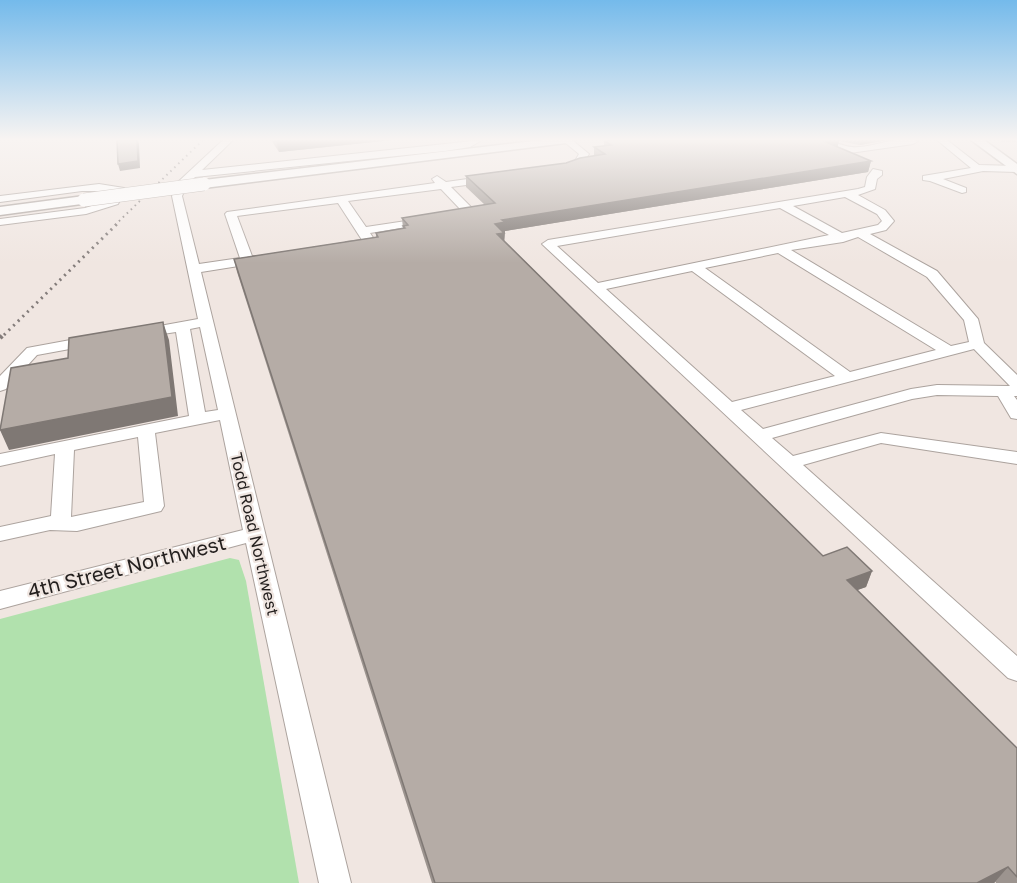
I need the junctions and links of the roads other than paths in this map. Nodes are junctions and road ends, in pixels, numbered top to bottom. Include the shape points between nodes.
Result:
1 (186, 181) edge
2 (227, 181) edge
3 (438, 181) edge
4 (439, 181) edge
5 (871, 181) edge
6 (938, 181) edge
7 (962, 190) dead end
8 (847, 194) junction
9 (0, 199) edge
10 (341, 199) junction
11 (782, 205) junction
12 (0, 211) edge
13 (0, 222) edge
14 (362, 231) junction
15 (862, 234) junction
16 (843, 238) junction
17 (336, 247) edge
18 (782, 250) junction
19 (269, 258) edge
20 (247, 261) junction
21 (696, 268) junction
22 (194, 269) junction
23 (596, 287) junction
24 (206, 322) junction
25 (182, 326) junction
26 (127, 335) edge
27 (103, 339) edge
28 (977, 344) junction
29 (949, 351) junction
30 (847, 377) junction
31 (0, 386) edge
32 (1012, 388) edge
33 (728, 408) junction
34 (227, 412) junction
35 (1017, 414) edge
36 (198, 419) junction
37 (146, 430) junction
38 (759, 436) junction
39 (65, 447) junction
40 (1017, 458) edge
41 (0, 460) edge
42 (788, 463) junction
43 (61, 524) junction
44 (0, 534) edge
45 (255, 534) junction
46 (0, 600) edge
47 (1017, 671) edge
48 (335, 883) edge

1 - 22 street, Todd Road Northwest via 177,196
2 - 12 main road, bridge
3 - 10 street
4 - 14 street via 469,214
5 - 8 street via 870,189
6 - 7 street
8 - 11 street
8 - 15 street via 881,212 888,221 882,228
9 - 13 street via 98,187 120,190 114,202 96,209
10 - 14 street
10 - 20 street via 231,214
11 - 16 street
11 - 23 street via 548,244
14 - 17 street via 370,242
15 - 16 street
15 - 28 street via 932,274 971,319
16 - 18 street
18 - 21 street
18 - 29 street
19 - 20 street
20 - 22 street
21 - 23 street
21 - 30 street
22 - 24 street, Todd Road Northwest
23 - 33 street
24 - 25 street
24 - 34 street, Todd Road Northwest
25 - 26 street
25 - 36 street
27 - 31 street via 33,351
28 - 29 street
28 - 32 street
29 - 30 street
30 - 33 street
32 - 35 street
32 - 38 street via 911,394
33 - 38 street
34 - 36 street
34 - 45 street, Todd Road Northwest
36 - 37 street
37 - 39 street
37 - 43 street via 154,506 77,524
38 - 42 street
39 - 41 street
39 - 43 street
40 - 42 street via 881,438
42 - 47 street
43 - 44 street
45 - 46 street, 4th Street Northwest
45 - 48 street, Todd Road Northwest

